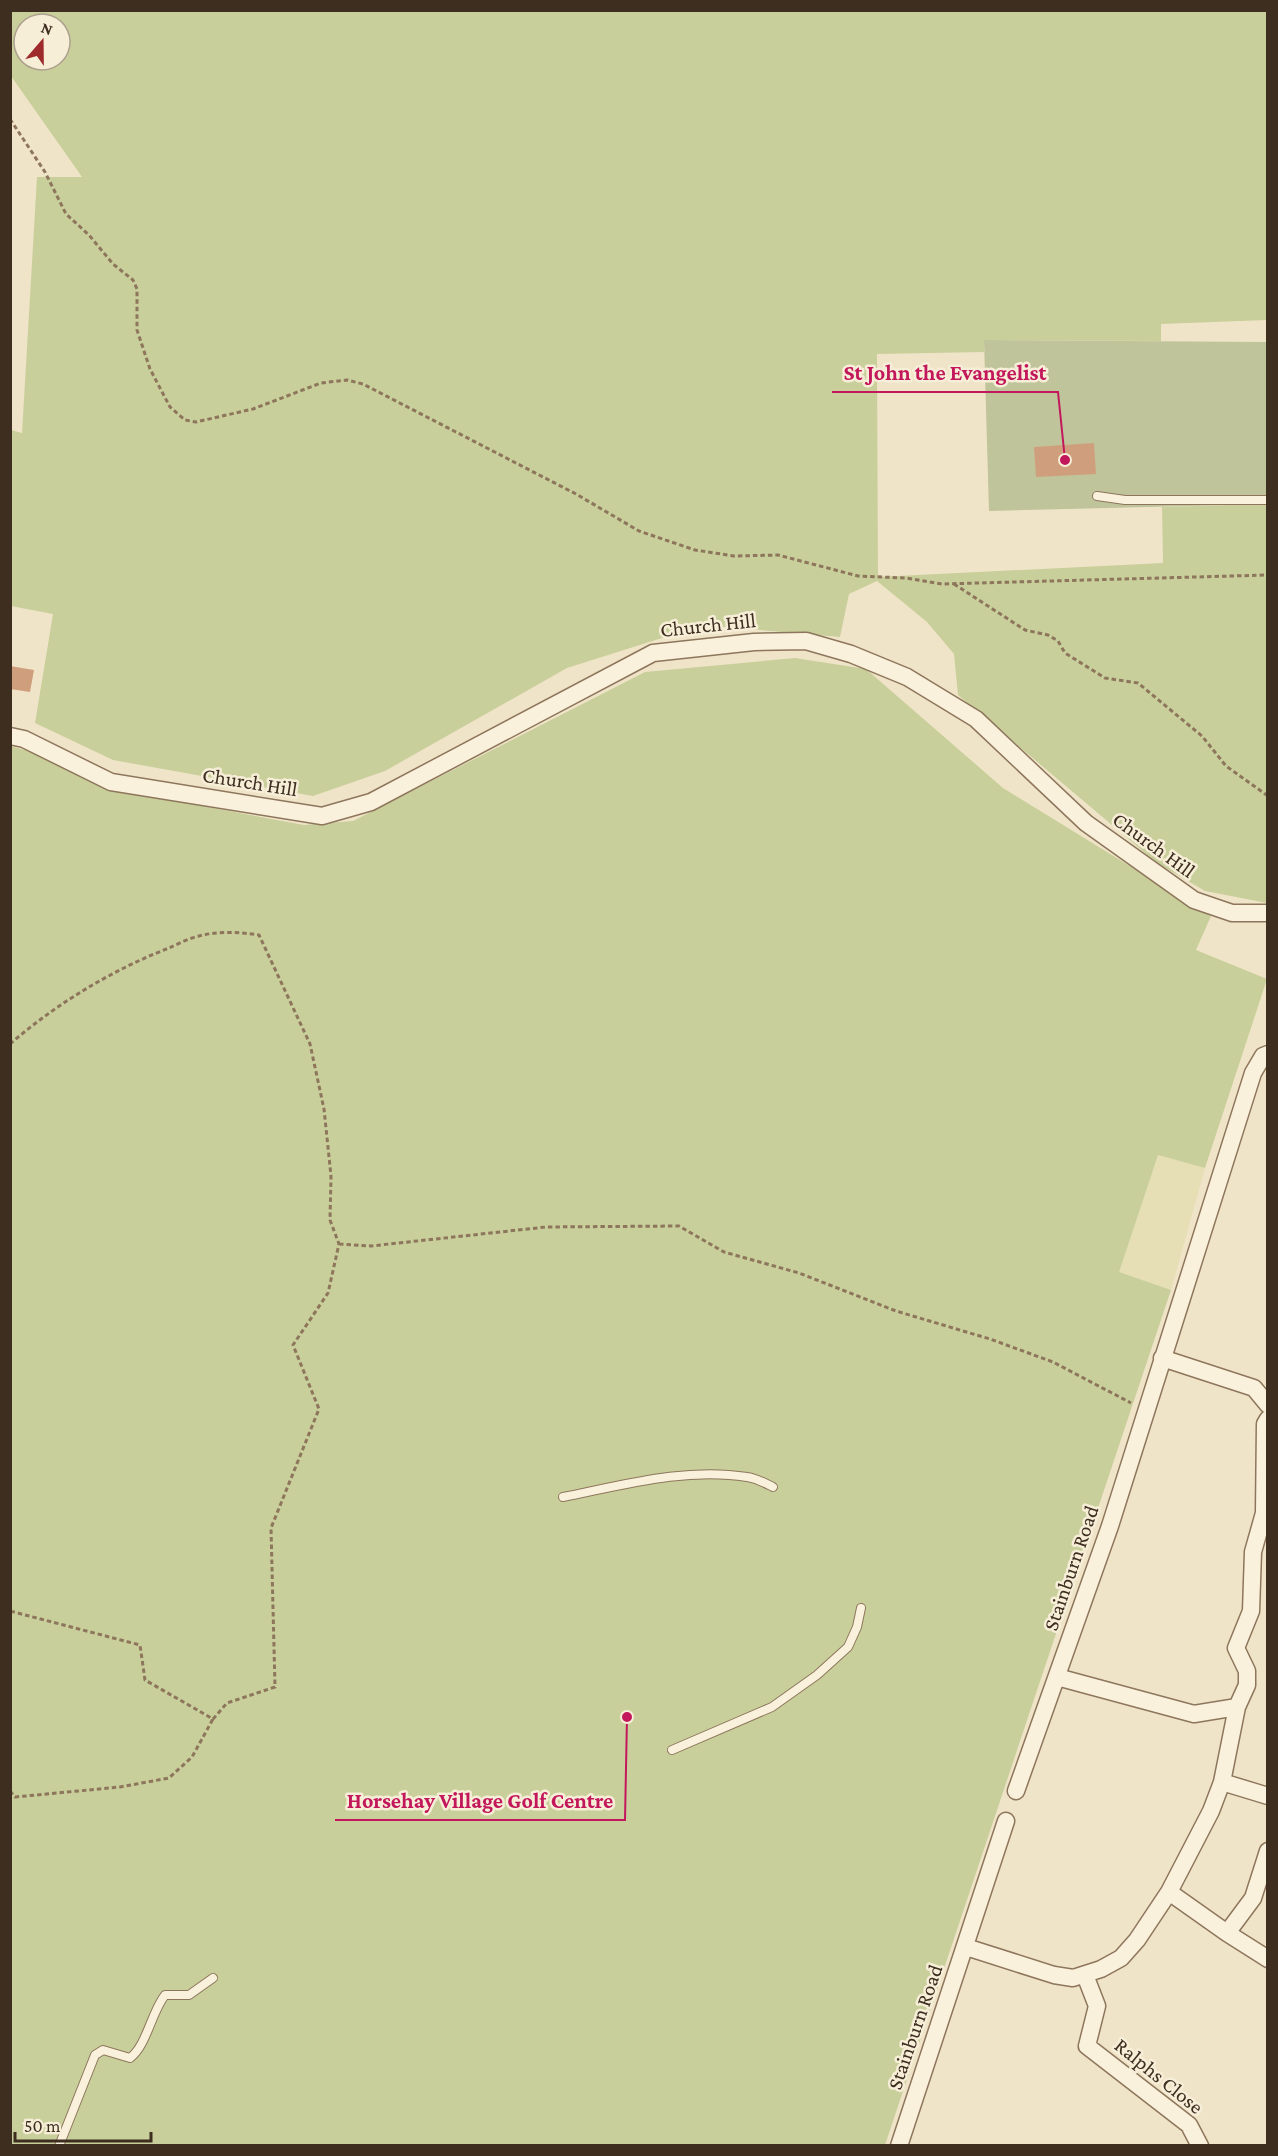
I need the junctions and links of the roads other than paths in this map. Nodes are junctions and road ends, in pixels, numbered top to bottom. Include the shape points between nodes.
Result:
1 (1097, 496) dead end
2 (1268, 500) edge
3 (10, 736) edge
4 (1268, 913) edge
5 (1268, 1054) edge
6 (1162, 1358) junction
7 (1268, 1405) edge
8 (1268, 1419) edge
9 (773, 1487) dead end
10 (563, 1497) dead end
11 (861, 1608) dead end
12 (1259, 1612) edge
13 (1057, 1677) junction
14 (1237, 1707) junction
15 (672, 1750) dead end
16 (1222, 1782) junction
17 (1016, 1791) dead end
18 (1268, 1796) edge
19 (1006, 1821) dead end
20 (1268, 1851) edge
21 (1168, 1892) junction
22 (1227, 1933) junction
23 (966, 1947) junction
24 (1268, 1959) edge
25 (1085, 1975) junction
26 (213, 1978) dead end
27 (905, 2144) edge
28 (59, 2145) edge
29 (1200, 2145) edge

1 - 2 lane via 1125,500
3 - 4 street, Church Hill via 24,739 111,782 322,816 371,802 653,653 754,642 806,641 907,677 976,719 1086,823 1194,900 1232,913
5 - 6 street, Stainburn Road via 1253,1073
6 - 7 street via 1254,1388
6 - 13 street, Stainburn Road via 1110,1526
8 - 12 street via 1264,1513 1254,1552
9 - 10 lane via 750,1477 700,1474
11 - 15 lane via 848,1647 817,1675 772,1707
12 - 14 street via 1236,1648 1247,1671 1247,1685
13 - 14 street via 1194,1714
13 - 17 street, Stainburn Road
14 - 16 street
16 - 18 street
16 - 21 street
19 - 23 street, Stainburn Road
20 - 22 street via 1253,1898
21 - 22 street
21 - 25 street via 1121,1958
22 - 24 street
23 - 25 street via 1054,1975
23 - 27 street, Stainburn Road
25 - 29 street, Ralphs Close via 1097,2007 1087,2046 1189,2125
26 - 28 lane via 189,1995 165,1995 137,2052 129,2058 104,2050 94,2055

